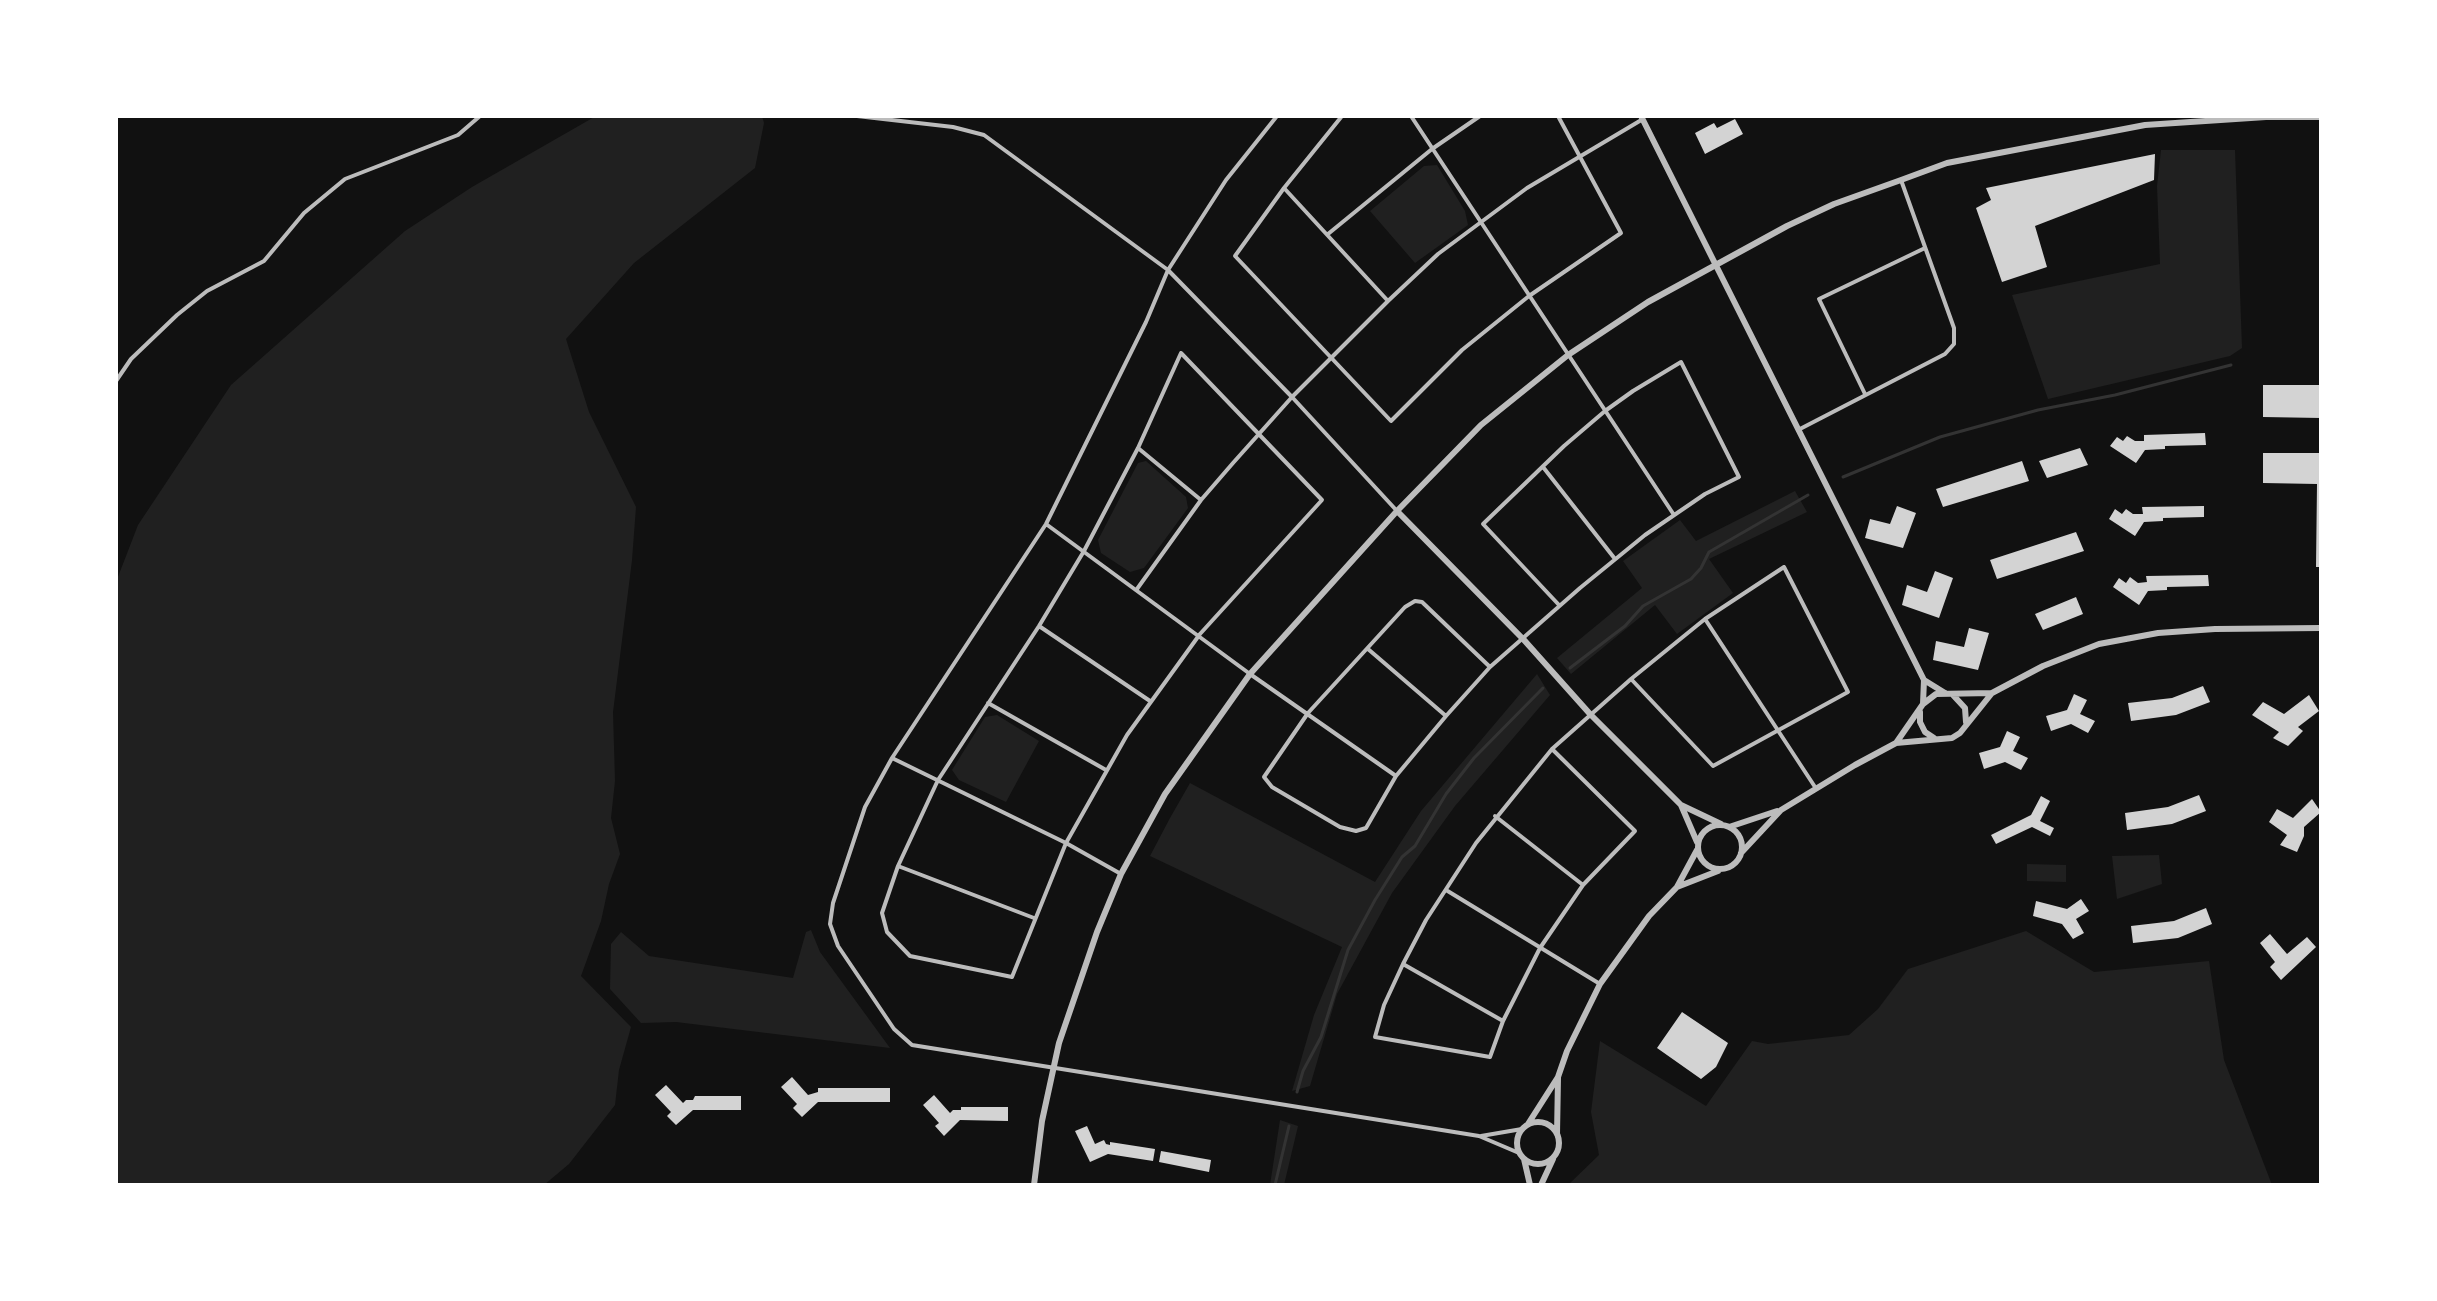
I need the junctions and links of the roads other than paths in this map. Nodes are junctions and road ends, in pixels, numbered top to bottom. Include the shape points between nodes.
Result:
1 (480, 116) edge
2 (857, 116) edge
3 (1277, 116) edge
4 (1342, 116) edge
5 (1411, 116) edge
6 (1480, 116) edge
7 (1558, 116) edge
8 (2321, 117) edge
9 (1642, 118) edge
10 (1432, 149) junction
11 (1579, 157) junction
12 (1901, 180) junction
13 (1284, 188) junction
14 (1481, 223) junction
15 (1328, 234) junction
16 (1925, 248) junction
17 (1715, 264) junction
18 (1168, 270) junction
19 (1529, 296) junction
20 (1388, 301) junction
21 (1568, 355) junction
22 (1331, 358) junction
23 (116, 381) edge
24 (1865, 394) junction
25 (1292, 397) junction
26 (1605, 411) junction
27 (1798, 430) junction
28 (1258, 435) junction
29 (1138, 448) junction
30 (1543, 467) junction
31 (1201, 500) junction
32 (1397, 511) junction
33 (1674, 515) junction
34 (1046, 524) junction
35 (1084, 551) junction
36 (1615, 559) junction
37 (1137, 589) junction
38 (1559, 605) junction
39 (1705, 619) junction
40 (1039, 626) junction
41 (2321, 628) edge
42 (1200, 634) junction
43 (1524, 640) junction
44 (1368, 649) junction
45 (1490, 667) junction
46 (1250, 674) junction
47 (1631, 679) junction
48 (1924, 680) junction
49 (1992, 693) junction
50 (1949, 694) junction
51 (1150, 701) junction
52 (988, 703) junction
53 (1922, 708) junction
54 (1308, 713) junction
55 (1590, 714) junction
56 (1446, 716) junction
57 (1965, 726) junction
58 (1779, 730) junction
59 (1934, 738) junction
60 (1896, 743) junction
61 (1552, 749) junction
62 (892, 758) junction
63 (1106, 770) junction
64 (1396, 776) junction
65 (938, 780) junction
66 (1815, 787) junction
67 (1681, 805) junction
68 (1781, 810) junction
69 (1495, 816) junction
70 (1725, 826) junction
71 (1066, 843) junction
72 (1697, 846) junction
73 (1741, 853) junction
74 (898, 866) junction
75 (1722, 869) junction
76 (1121, 874) junction
77 (1583, 885) junction
78 (1677, 887) junction
79 (1446, 890) junction
80 (1034, 918) junction
81 (1540, 948) junction
82 (1403, 964) junction
83 (1600, 984) junction
84 (1503, 1021) junction
85 (1054, 1068) junction
86 (1558, 1077) junction
87 (1525, 1127) junction
88 (1557, 1134) junction
89 (1479, 1136) junction
90 (1521, 1156) junction
91 (1553, 1157) junction
92 (1034, 1185) edge
93 (1530, 1185) edge
94 (1541, 1185) edge

1 - 23 street via 458,135 345,179 304,213 264,261 207,291 177,315
2 - 18 street via 984,135
3 - 18 street via 1226,180
4 - 13 street
5 - 10 street
6 - 10 street
7 - 11 street
8 - 12 street via 2145,125 1947,163
9 - 11 street
9 - 17 street
10 - 14 street
10 - 15 street
11 - 14 street
11 - 19 street via 1621,233
12 - 16 street
12 - 17 street via 1834,204
13 - 15 street
13 - 22 street via 1235,256
14 - 19 street
14 - 20 street
15 - 20 street
16 - 24 street via 1954,328 1954,344 1945,354
16 - 24 street via 1819,299
17 - 21 street
17 - 27 street
18 - 25 street
18 - 34 street
19 - 21 street
19 - 22 street via 1462,350 1391,421
20 - 22 street
21 - 26 street
21 - 32 street via 1481,425
22 - 25 street
24 - 27 street
25 - 28 street
25 - 32 street
26 - 30 street
26 - 33 street
26 - 33 street via 1681,362 1739,477
27 - 48 street
28 - 29 street via 1181,353
28 - 31 street
28 - 42 street via 1322,500
29 - 31 street
29 - 35 street
30 - 36 street
30 - 38 street via 1483,524
31 - 37 street
32 - 43 street
32 - 46 street
33 - 36 street
34 - 35 street
34 - 62 street
35 - 37 street
35 - 40 street
36 - 38 street
37 - 42 street
38 - 43 street
39 - 47 street
39 - 58 street
39 - 58 street via 1784,567 1848,692
40 - 51 street
40 - 52 street
41 - 49 street via 2158,633 2099,644
42 - 46 street
42 - 51 street
43 - 45 street
43 - 55 street
44 - 45 street via 1405,607 1422,602
44 - 54 street
44 - 56 street
45 - 56 street
46 - 54 street
46 - 76 street via 1165,794
47 - 55 street
47 - 58 street via 1713,766
48 - 50 street
48 - 53 street
49 - 50 street
49 - 57 street
50 - 53 street via 1929,698
50 - 57 street via 1965,708
51 - 63 street
52 - 63 street
52 - 65 street
53 - 59 street via 1920,722
53 - 60 street
54 - 64 street
54 - 64 street via 1264,777 1272,787 1356,831 1366,828
55 - 61 street
55 - 67 street
56 - 64 street
57 - 59 street via 1952,738
58 - 66 street
59 - 60 street
60 - 66 street
61 - 69 street
61 - 77 street via 1635,831
62 - 65 street
62 - 85 street via 865,807 833,903 830,924 838,946 894,1029 912,1045
63 - 71 street
65 - 71 street
65 - 74 street
66 - 68 street
67 - 70 street
67 - 72 street
68 - 70 street
68 - 73 street
69 - 77 street
69 - 79 street
70 - 72 street via 1709,827
70 - 73 street via 1739,835
71 - 76 street
71 - 80 street
72 - 75 street via 1709,867
72 - 78 street
73 - 75 street
74 - 80 street
74 - 80 street via 882,913 887,932 910,956 1012,977
75 - 78 street
76 - 85 street
77 - 81 street
78 - 83 street
79 - 81 street
79 - 82 street
81 - 83 street
81 - 84 street
82 - 84 street
82 - 84 street via 1375,1037 1490,1057
83 - 86 street
85 - 89 street
85 - 92 street
86 - 87 street
86 - 88 street
87 - 88 street via 1541,1122
87 - 89 street
87 - 90 street via 1517,1140
88 - 91 street via 1559,1146
89 - 90 street
90 - 91 street via 1542,1164
90 - 93 street
91 - 94 street

